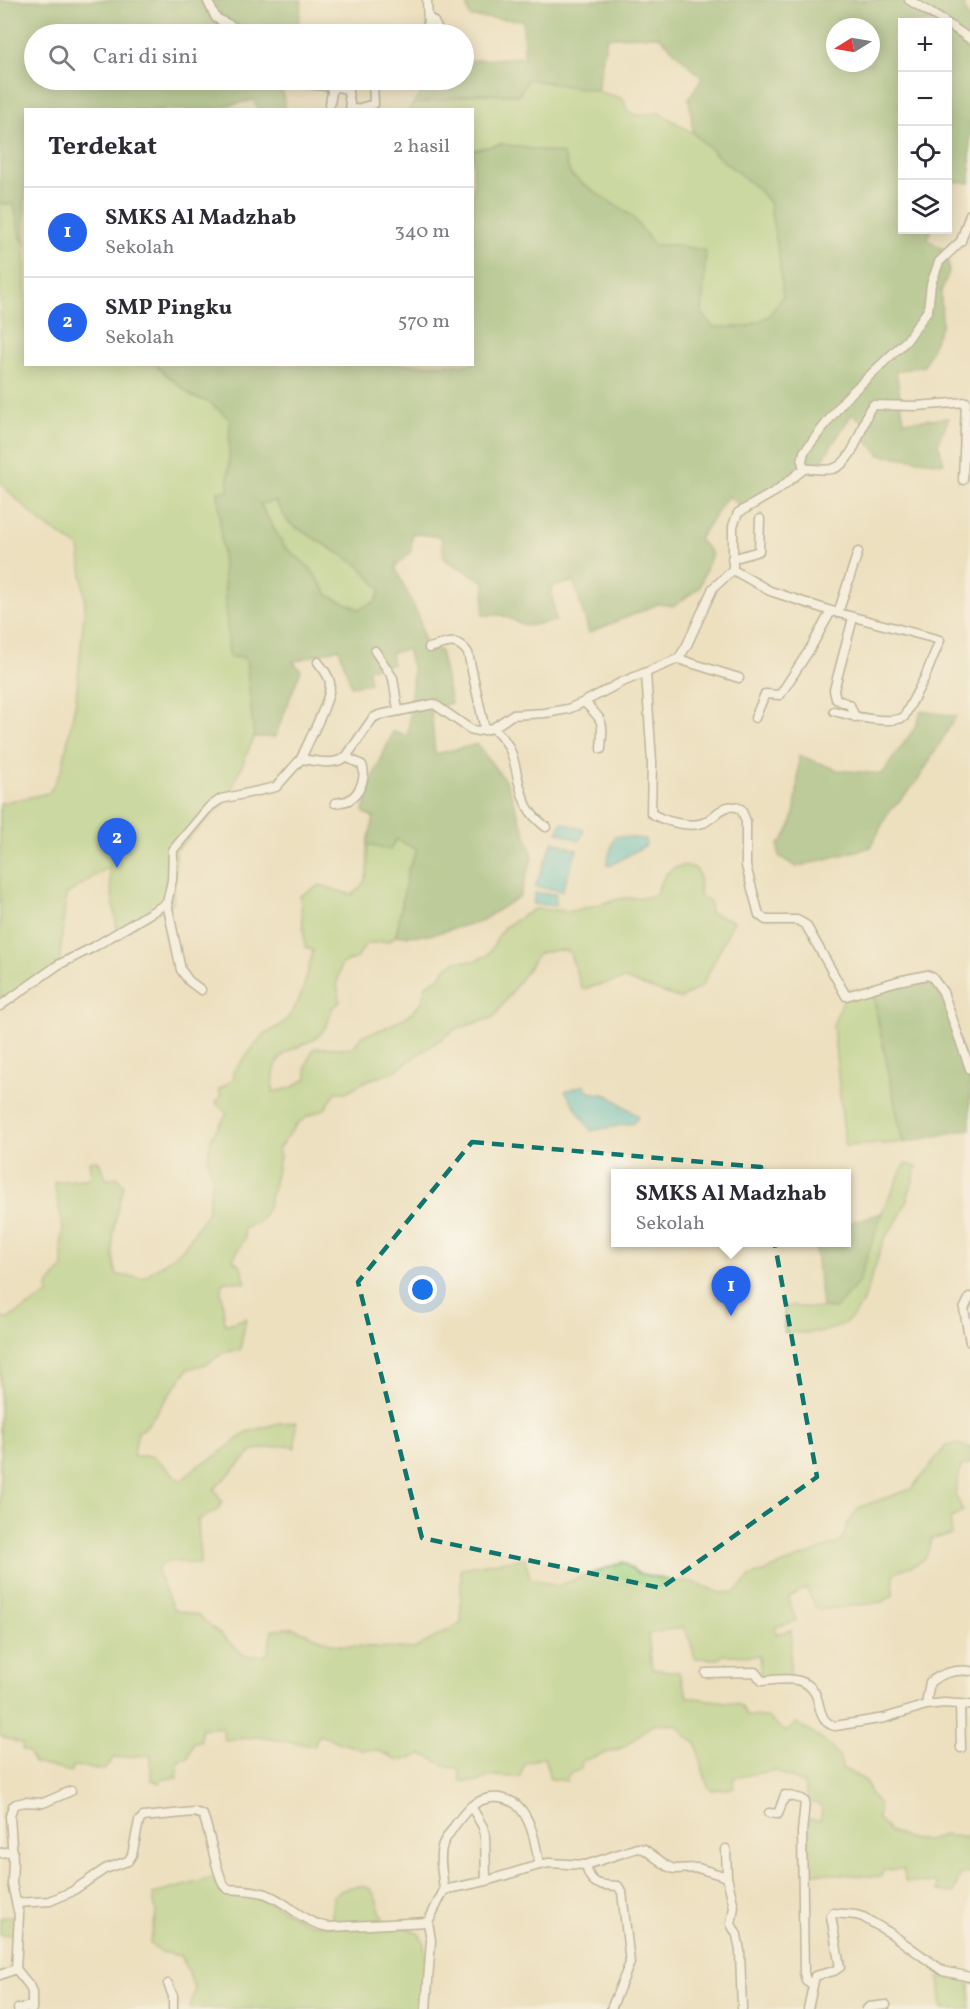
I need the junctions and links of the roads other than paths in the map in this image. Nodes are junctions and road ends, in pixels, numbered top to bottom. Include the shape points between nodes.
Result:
1 (207, 0) edge
2 (427, 0) edge
3 (909, 0) edge
4 (428, 17) junction
5 (938, 18) edge
6 (228, 24) edge
7 (428, 24) edge
8 (435, 24) edge
9 (952, 27) edge
10 (970, 39) edge
11 (335, 90) edge
12 (345, 90) edge
13 (373, 90) edge
14 (330, 108) edge
15 (352, 108) edge
16 (359, 108) edge
17 (970, 214) edge
18 (804, 469) junction
19 (963, 480) dead end
20 (760, 519) dead end
21 (858, 552) dead end
22 (732, 559) junction
23 (733, 570) junction
24 (834, 612) junction
25 (853, 618) junction
26 (429, 648) dead end
27 (375, 651) dead end
28 (678, 659) junction
29 (318, 662) dead end
30 (646, 673) junction
31 (739, 678) dead end
32 (584, 702) junction
33 (398, 710) junction
34 (834, 711) dead end
35 (855, 717) junction
36 (755, 718) dead end
37 (489, 729) junction
38 (601, 749) dead end
39 (346, 757) junction
40 (301, 759) junction
41 (335, 803) dead end
42 (546, 827) dead end
43 (167, 903) junction
44 (201, 990) dead end
45 (0, 1006) edge
46 (970, 1069) edge
47 (970, 1298) edge
48 (970, 1342) edge
49 (970, 1671) edge
50 (706, 1673) dead end
51 (960, 1704) junction
52 (970, 1705) edge
53 (926, 1706) junction
54 (961, 1748) dead end
55 (70, 1791) dead end
56 (471, 1806) junction
57 (770, 1813) dead end
58 (726, 1849) dead end
59 (13, 1851) junction
60 (0, 1853) edge
61 (539, 1865) junction
62 (586, 1865) junction
63 (727, 1877) junction
64 (486, 1881) junction
65 (444, 1890) junction
66 (17, 1903) junction
67 (428, 1922) junction
68 (16, 1970) junction
69 (0, 1975) edge
70 (970, 1977) edge
71 (168, 1984) dead end
72 (813, 1985) junction
73 (886, 2005) dead end
74 (32, 2007) edge
75 (18, 2009) edge
76 (173, 2009) edge
77 (426, 2009) edge
78 (611, 2009) edge
79 (742, 2009) edge
80 (807, 2009) edge
81 (867, 2009) edge

1 - 6 street via 216,18
2 - 4 street
3 - 5 street
4 - 7 street
4 - 8 street
9 - 10 street
11 - 14 street
12 - 15 street
13 - 16 street via 374,104
17 - 18 street via 961,242 939,262 928,310 906,340 845,399 804,452
18 - 19 street via 828,470 839,466 852,452 873,405 966,402
18 - 22 street via 738,513 733,526
20 - 22 street via 759,551
21 - 24 street
22 - 23 street
23 - 24 street via 770,591
23 - 28 street via 713,588
24 - 25 street
24 - 36 street via 780,695 765,694
25 - 35 street via 834,690 836,699 850,705
25 - 35 street via 940,640 904,717 894,721
26 - 37 street via 456,642 468,653
27 - 33 street via 393,678
28 - 30 street
28 - 31 street
29 - 40 street via 330,686
30 - 32 street
30 - 46 street via 651,813 690,824 705,822 729,806 741,809 746,821 746,866 759,915 766,920 797,920 806,926 846,996 927,975 936,981
32 - 37 street via 556,711 512,715
32 - 38 street via 603,724
33 - 37 street via 434,704 470,729
33 - 39 street via 373,718
34 - 35 street
37 - 42 street via 508,744 526,805
39 - 40 street via 333,763
39 - 41 street via 362,765 364,777 351,799
40 - 43 street via 276,787 221,799 209,807 173,850
43 - 44 street via 181,970
43 - 45 street via 58,965
47 - 48 street via 964,1309
49 - 53 street via 940,1674 930,1682
50 - 53 street via 755,1672 762,1681 790,1679 808,1684 828,1725 885,1718
51 - 52 street
51 - 53 street
51 - 54 street
55 - 59 street via 42,1803 13,1806
56 - 61 street via 489,1797 514,1802 533,1835
56 - 64 street via 485,1835
56 - 65 street via 443,1843
57 - 72 street via 778,1814 785,1795 804,1802 804,1973
58 - 63 street
59 - 60 street
59 - 66 street via 12,1884
61 - 62 street
61 - 64 street
62 - 63 street via 637,1848 674,1869 698,1868
62 - 78 street via 592,1881 618,1886 622,1892 630,1963
63 - 79 street via 734,1907 731,1924 740,1951
64 - 65 street
65 - 67 street
66 - 67 street via 50,1901 105,1869 128,1861 143,1817 194,1812 202,1815 207,1826 221,1881 227,1889 268,1894 319,1926
66 - 68 street
67 - 77 street
68 - 69 street
68 - 74 street via 29,1985
70 - 72 street via 943,1971 863,1917 833,1913 840,1967 817,1974
71 - 76 street
72 - 80 street
73 - 81 street
74 - 75 street

